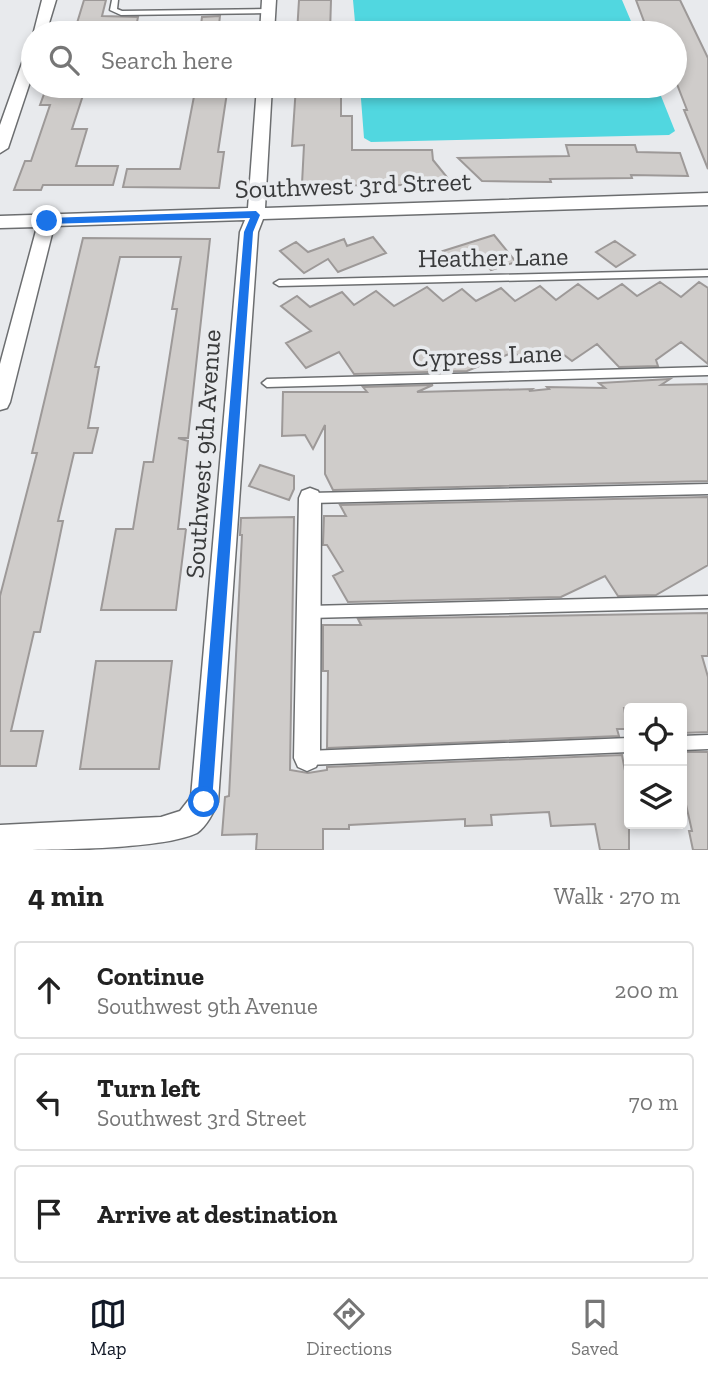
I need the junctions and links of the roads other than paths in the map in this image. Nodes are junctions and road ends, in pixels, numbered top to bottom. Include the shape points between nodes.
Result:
1 (49, 0) edge
2 (115, 0) edge
3 (269, 5) edge
4 (43, 21) edge
5 (21, 89) edge
6 (263, 98) edge
7 (0, 148) edge
8 (708, 199) edge
9 (256, 215) junction
10 (47, 221) junction
11 (0, 222) edge
12 (708, 273) edge
13 (279, 283) dead end
14 (708, 371) edge
15 (267, 383) dead end
16 (0, 402) edge
17 (708, 489) edge
18 (310, 498) joint
19 (708, 602) edge
20 (309, 612) junction
21 (708, 742) edge
22 (687, 743) edge
23 (624, 745) edge
24 (307, 758) joint
25 (0, 839) edge
26 (111, 841) edge

1 - 4 street
2 - 3 lane via 113,10 121,13
5 - 7 street
6 - 9 street, Southwest 9th Avenue
8 - 9 street, Southwest 3rd Street
9 - 10 street, Southwest 3rd Street
9 - 26 street, Southwest 9th Avenue via 249,232 204,802 189,822
10 - 11 street, Southwest 3rd Street
10 - 16 street
12 - 13 lane, Heather Lane
14 - 15 lane, Cypress Lane
17 - 18 lane
18 - 20 street
19 - 20 lane
20 - 24 street
21 - 22 lane
23 - 24 lane
25 - 26 street

